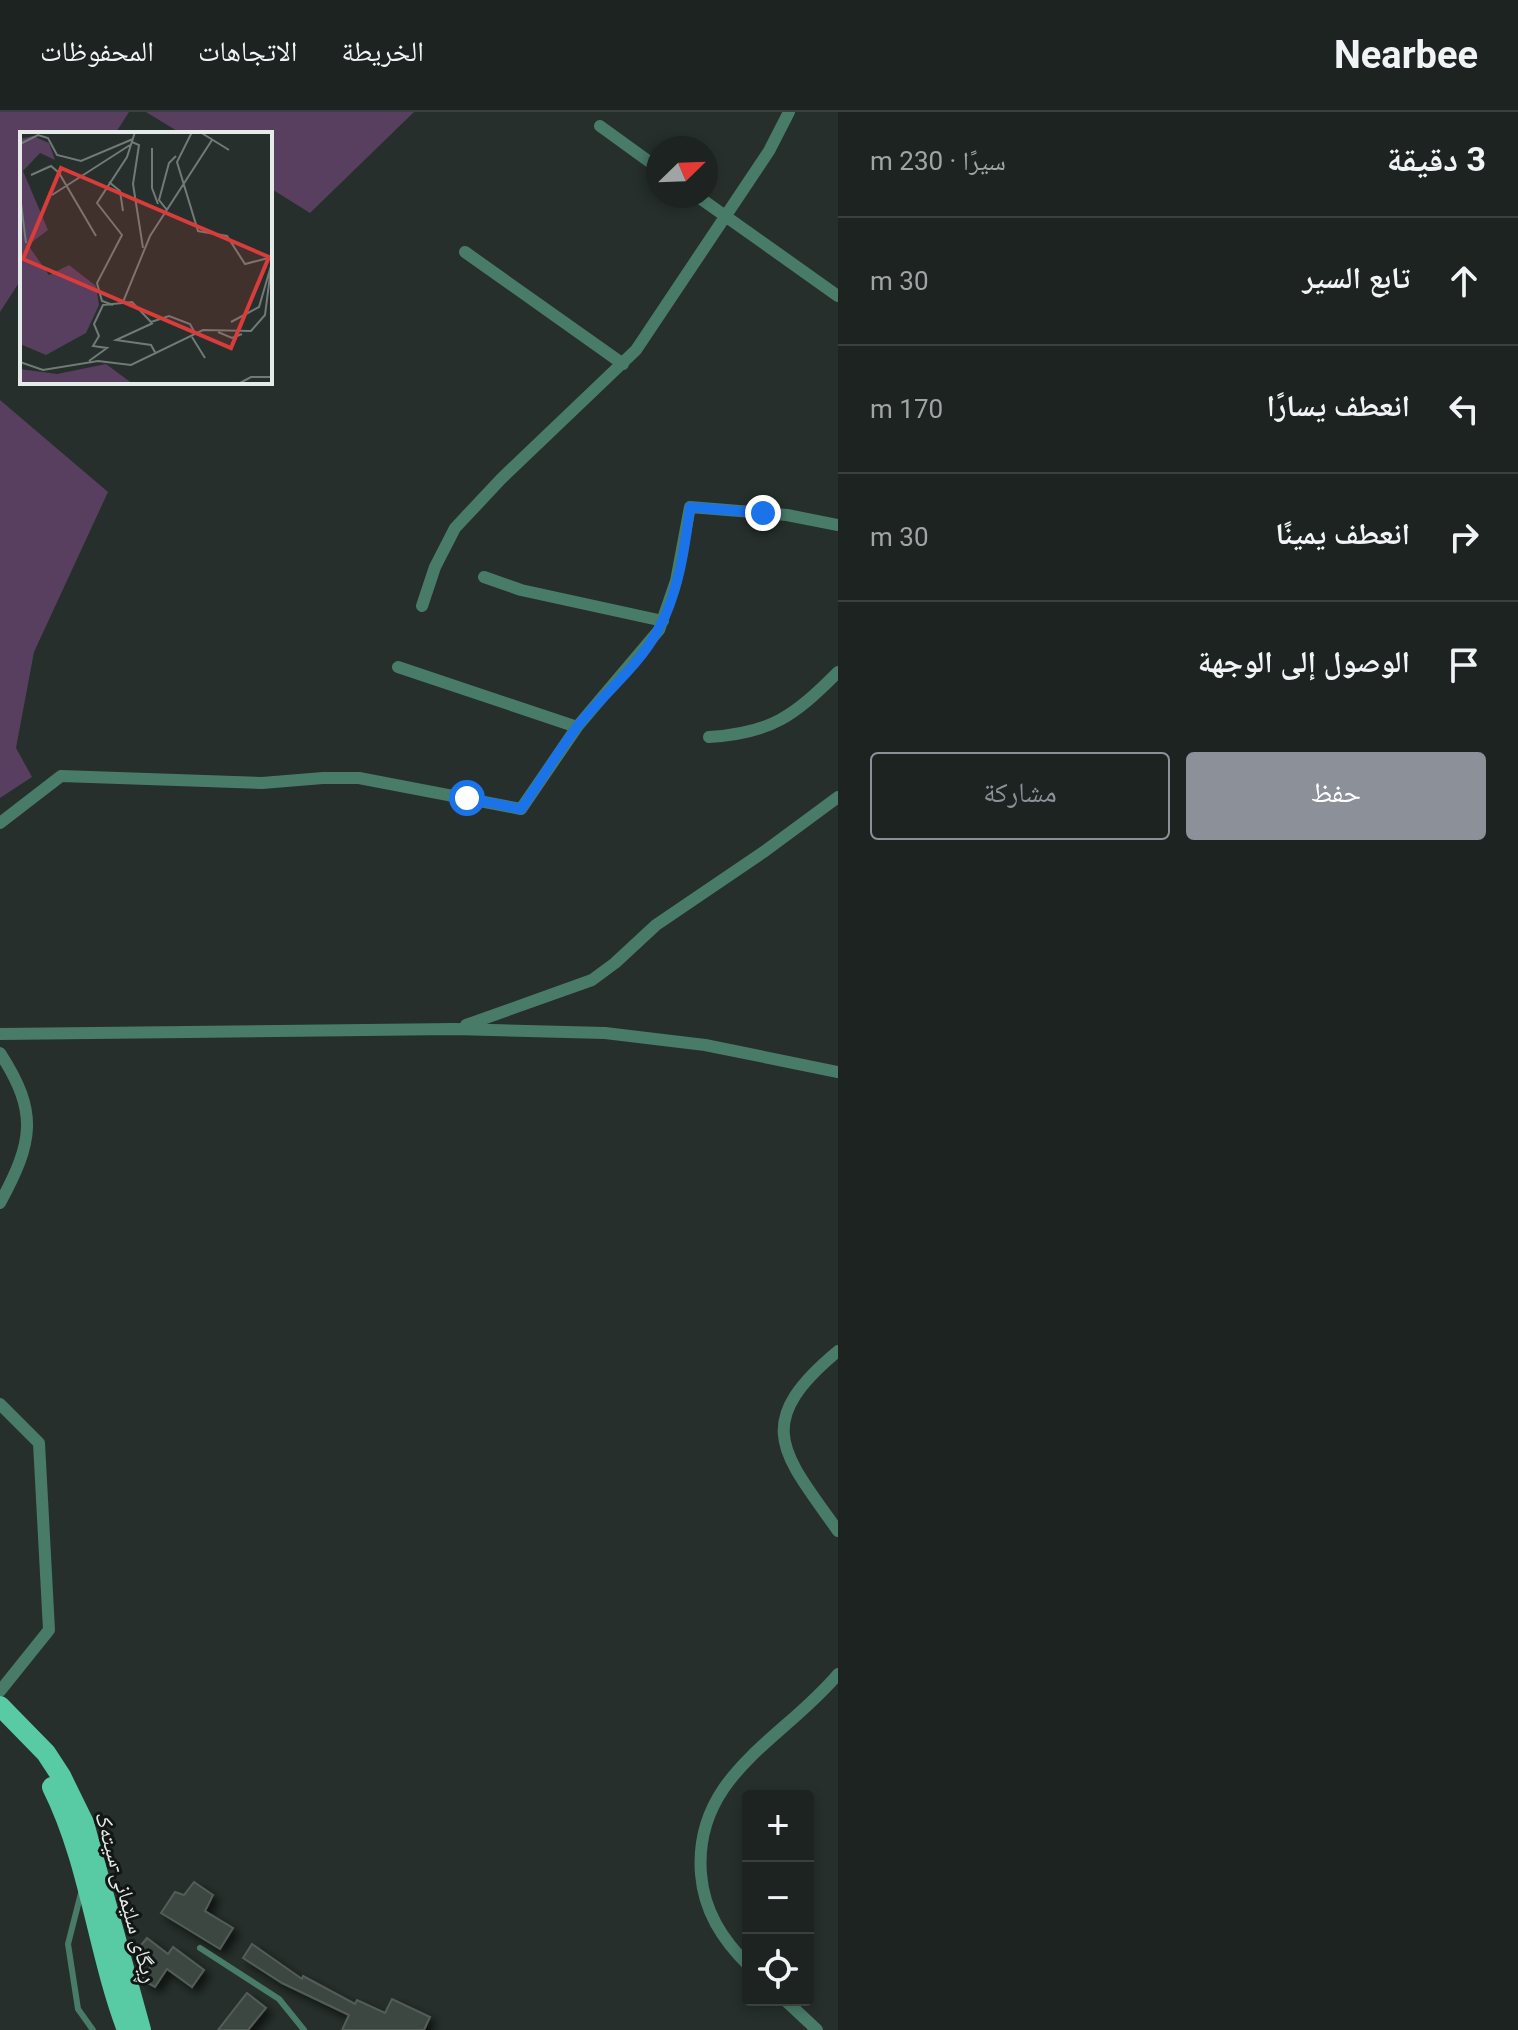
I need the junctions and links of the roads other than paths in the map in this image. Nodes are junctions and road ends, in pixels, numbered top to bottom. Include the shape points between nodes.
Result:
1 (789, 112) edge
2 (600, 126) dead end
3 (646, 159) edge
4 (714, 208) edge
5 (725, 216) junction
6 (465, 252) dead end
7 (838, 296) edge
8 (623, 364) junction
9 (838, 525) edge
10 (484, 577) dead end
11 (422, 606) dead end
12 (663, 621) junction
13 (398, 667) dead end
14 (838, 672) edge
15 (577, 727) junction
16 (709, 737) dead end
17 (838, 797) edge
18 (0, 823) edge
19 (454, 1029) junction
20 (0, 1034) edge
21 (0, 1053) edge
22 (838, 1072) edge
23 (0, 1203) edge
24 (838, 1351) edge
25 (0, 1404) edge
26 (838, 1531) edge
27 (838, 1674) edge
28 (0, 1691) edge
29 (0, 1706) edge
30 (0, 1722) edge
31 (85, 1878) junction
32 (200, 1948) dead end
33 (742, 1958) edge
34 (114, 1966) junction
35 (791, 2006) edge
36 (93, 2030) edge
37 (127, 2030) edge
38 (141, 2030) edge
39 (304, 2030) edge
40 (817, 2030) edge

1 - 5 street
2 - 3 street
4 - 5 street
5 - 7 street
5 - 8 street
6 - 8 street
8 - 11 street via 463,519 441,554
9 - 12 street via 690,507
10 - 12 street
12 - 15 street
13 - 15 street
14 - 16 street via 773,725
15 - 18 street via 521,809 359,778 262,783 61,776
17 - 19 street via 656,925 592,980
19 - 20 street
19 - 22 street via 605,1033 705,1045
21 - 23 street via 21,1088 27,1124 21,1161
24 - 26 street via 793,1397 782,1434 797,1474
25 - 28 street via 39,1443 49,1630
27 - 33 street via 743,1765 709,1814 700,1855 704,1894 720,1932
29 - 34 main road, ڕیگای سلێمانی-سیتەک via 46,1753 75,1802 90,1846
30 - 31 main road, ڕیگای سلێمانی-سیتەک via 36,1760 54,1789
31 - 34 main road, ڕیگای سلێمانی-سیتەک
31 - 36 lane via 68,1944 78,2009
32 - 39 lane via 279,1999
34 - 37 main road, ڕیگای سلێمانی-سیتەک
34 - 38 main road, ڕیگای سلێمانی-سیتەک
35 - 40 street

